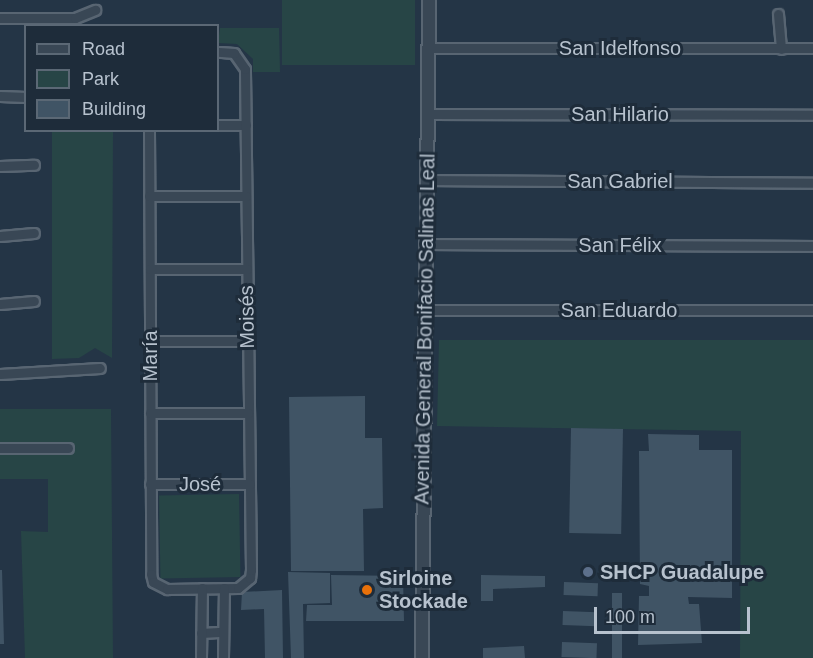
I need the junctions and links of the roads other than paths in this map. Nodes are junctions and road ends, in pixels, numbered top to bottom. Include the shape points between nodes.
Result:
1 (429, 0) edge
2 (95, 10) dead end
3 (778, 14) dead end
4 (0, 18) edge
5 (427, 48) junction
6 (813, 48) edge
7 (781, 49) junction
8 (219, 52) edge
9 (0, 96) edge
10 (24, 97) edge
11 (427, 114) junction
12 (813, 115) edge
13 (219, 125) edge
14 (246, 125) junction
15 (149, 132) edge
16 (34, 165) dead end
17 (0, 166) edge
18 (427, 180) junction
19 (813, 183) edge
20 (149, 196) junction
21 (246, 196) junction
22 (34, 233) dead end
23 (0, 236) edge
24 (426, 244) junction
25 (813, 246) edge
26 (150, 269) junction
27 (247, 270) junction
28 (34, 302) dead end
29 (0, 304) edge
30 (426, 310) junction
31 (813, 310) edge
32 (150, 341) junction
33 (248, 341) junction
34 (100, 368) dead end
35 (0, 374) edge
36 (150, 413) junction
37 (249, 413) junction
38 (0, 448) edge
39 (68, 448) dead end
40 (150, 484) junction
41 (250, 484) junction
42 (202, 588) junction
43 (224, 588) junction
44 (223, 632) junction
45 (201, 633) junction
46 (201, 658) edge
47 (223, 658) edge
48 (422, 658) edge

1 - 5 street, Avenida General Bonifacio Salinas Leal
2 - 4 street via 75,18
3 - 7 street
5 - 7 street, San Idelfonso
5 - 11 street, Avenida General Bonifacio Salinas Leal
6 - 7 street, San Idelfonso
8 - 14 street, Moisés via 239,57 245,69
9 - 10 street
11 - 12 street, San Hilario
11 - 18 street, Avenida General Bonifacio Salinas Leal
13 - 14 street
14 - 21 street, Moisés
15 - 20 street, María
16 - 17 street
18 - 19 street, San Gabriel
18 - 24 street, Avenida General Bonifacio Salinas Leal
20 - 21 street
20 - 26 street, María
21 - 27 street, Moisés
22 - 23 street
24 - 25 street, San Félix
24 - 30 street, Avenida General Bonifacio Salinas Leal
26 - 27 street
26 - 32 street, María
27 - 33 street, Moisés
28 - 29 street
30 - 31 street, San Eduardo
30 - 48 street, Avenida General Bonifacio Salinas Leal
32 - 33 street
32 - 36 street, María
33 - 37 street, Moisés
34 - 35 street
36 - 37 street
36 - 40 street, María
37 - 41 street, Moisés
38 - 39 street
40 - 41 street, José
40 - 42 street, María via 153,582 167,589
41 - 43 street, Moisés via 250,578 237,588
42 - 43 street
42 - 45 street
43 - 44 street
44 - 45 street
44 - 47 street
45 - 46 street

